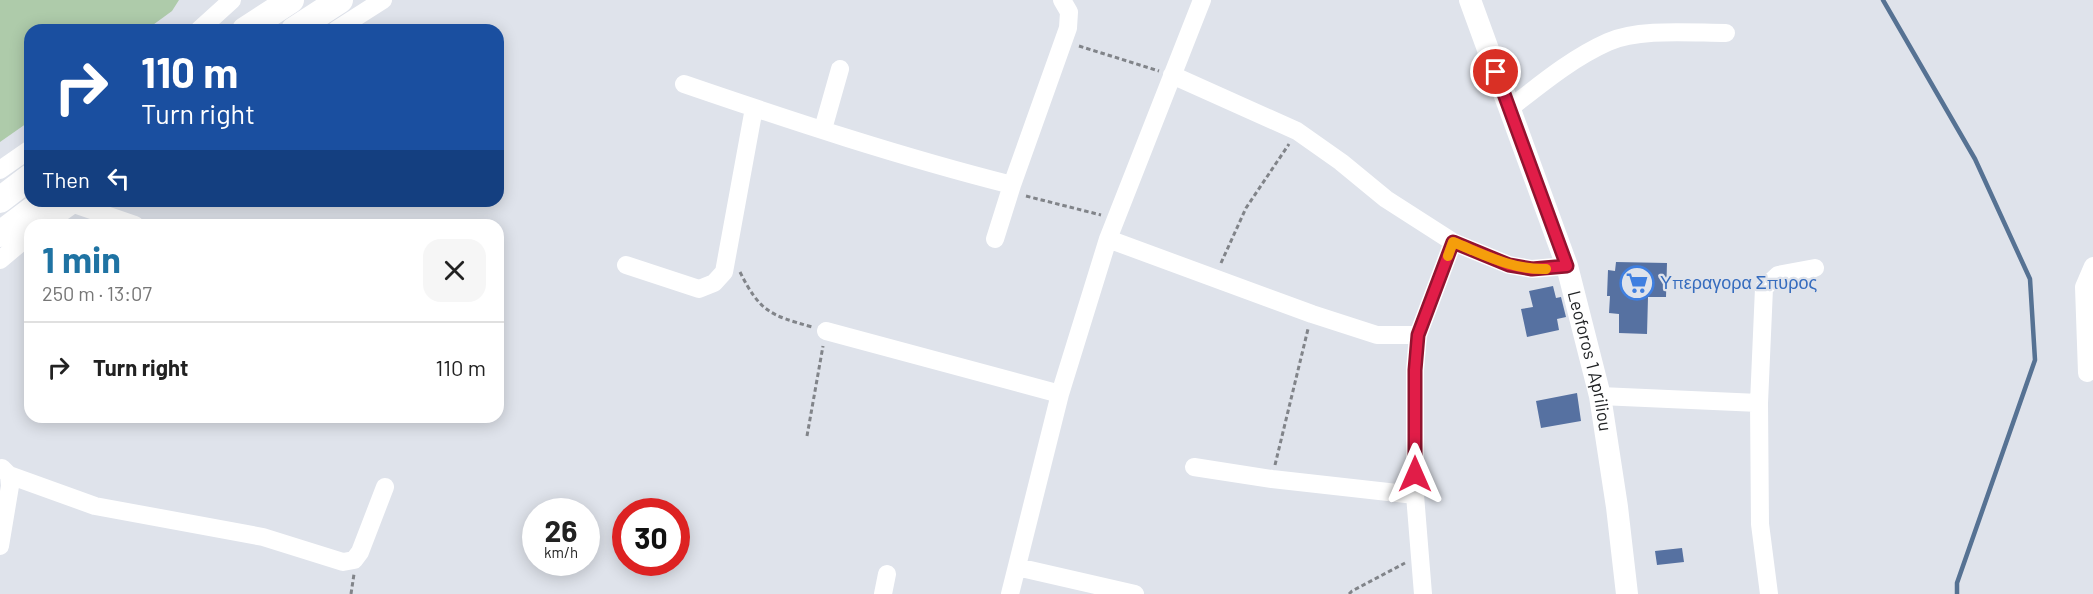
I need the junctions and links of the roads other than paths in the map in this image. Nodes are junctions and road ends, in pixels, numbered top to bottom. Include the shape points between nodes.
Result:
1 (232, 0) edge
2 (291, 0) edge
3 (340, 0) edge
4 (384, 0) edge
5 (1062, 0) edge
6 (1202, 0) edge
7 (1469, 0) edge
8 (206, 24) edge
9 (254, 24) edge
10 (303, 24) edge
11 (346, 24) edge
12 (1726, 33) dead end
13 (840, 69) dead end
14 (1172, 75) junction
15 (684, 84) dead end
16 (754, 108) junction
17 (1510, 108) junction
18 (823, 129) junction
19 (24, 153) edge
20 (0, 170) edge
21 (24, 182) edge
22 (1010, 189) junction
23 (0, 200) edge
24 (36, 207) edge
25 (69, 207) edge
26 (89, 207) edge
27 (52, 219) edge
28 (120, 219) edge
29 (0, 234) edge
30 (995, 239) dead end
31 (1108, 239) junction
32 (24, 241) edge
33 (1453, 242) junction
34 (0, 260) edge
35 (626, 264) dead end
36 (1567, 266) junction
37 (2093, 266) edge
38 (1815, 268) dead end
39 (826, 331) road end
40 (1418, 335) junction
41 (2086, 373) dead end
42 (1060, 394) junction
43 (1600, 396) junction
44 (1760, 403) junction
45 (1194, 467) dead end
46 (5, 471) edge
47 (385, 488) dead end
48 (1415, 495) junction
49 (0, 546) edge
50 (1017, 567) junction
51 (887, 574) dead end
52 (883, 594) edge
53 (1010, 594) edge
54 (1135, 594) edge
55 (1423, 594) edge
56 (1627, 594) edge
57 (1769, 594) edge

1 - 8 street
2 - 9 highway
3 - 10 highway
4 - 11 street
5 - 22 street via 1069,12 1068,28
6 - 14 street
7 - 17 main road, Leoforos 1 Apriliou
12 - 17 street via 1645,33 1609,41 1563,67
13 - 18 street
14 - 31 street
14 - 33 street via 1297,131 1386,199
15 - 16 street
16 - 18 street
16 - 35 street via 724,272 714,283 699,289
17 - 36 main road, Leoforos 1 Apriliou
18 - 22 street
19 - 20 street
21 - 23 highway
22 - 30 street
24 - 29 highway
25 - 27 street
26 - 28 street
31 - 40 street via 1377,335
31 - 42 street
32 - 34 street
33 - 36 street via 1509,265 1532,269
33 - 40 street
36 - 43 main road, Leoforos 1 Apriliou
37 - 41 street via 2084,287
38 - 44 street via 1778,275 1764,288
39 - 42 street
40 - 48 street
42 - 50 street
43 - 44 street
43 - 56 main road, Leoforos 1 Apriliou
44 - 57 street via 1760,524
45 - 48 street
46 - 47 street via 95,506 263,537 343,562 354,560 360,552
46 - 49 street via 10,486
48 - 55 street
50 - 53 street
50 - 54 street
51 - 52 street

